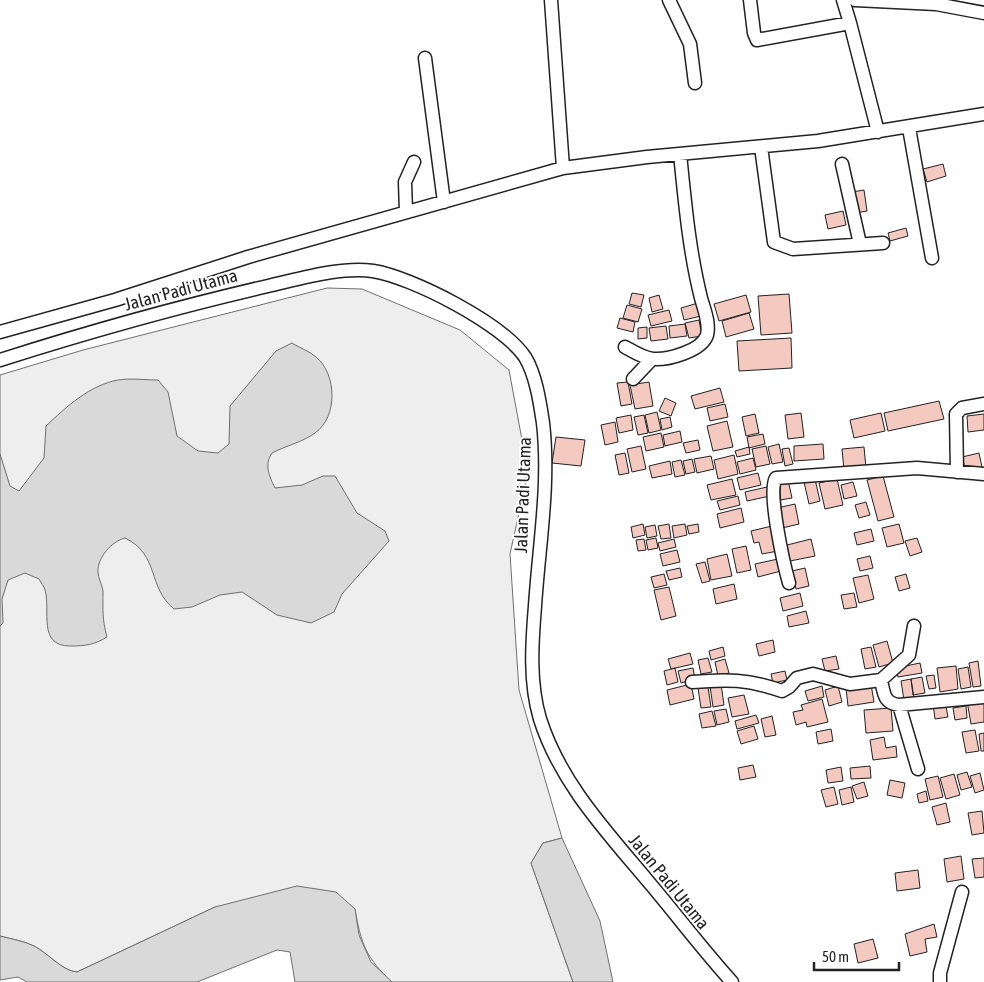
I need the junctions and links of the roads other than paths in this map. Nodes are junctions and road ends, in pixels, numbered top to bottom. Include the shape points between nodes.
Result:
1 (551, 0) edge
2 (669, 0) edge
3 (750, 0) edge
4 (843, 0) edge
5 (855, 0) edge
6 (952, 4) edge
7 (984, 13) edge
8 (850, 23) junction
9 (424, 58) dead end
10 (695, 83) dead end
11 (984, 114) edge
12 (909, 128) junction
13 (878, 132) junction
14 (761, 147) junction
15 (680, 154) junction
16 (414, 162) dead end
17 (842, 164) dead end
18 (563, 168) junction
19 (444, 202) junction
20 (406, 212) junction
21 (883, 243) dead end
22 (860, 244) junction
23 (932, 258) dead end
24 (0, 332) edge
25 (625, 347) dead end
26 (652, 359) junction
27 (0, 360) edge
28 (633, 378) dead end
29 (984, 404) edge
30 (957, 472) junction
31 (984, 474) edge
32 (789, 583) dead end
33 (914, 626) dead end
34 (881, 680) junction
35 (692, 682) dead end
36 (984, 696) edge
37 (899, 705) junction
38 (918, 769) dead end
39 (962, 892) dead end
40 (732, 982) edge
41 (940, 982) edge

1 - 18 street
2 - 10 street via 690,44
3 - 8 street via 757,40
4 - 8 street
5 - 6 street
6 - 7 street
8 - 13 street
9 - 19 street
11 - 12 street
12 - 13 street
12 - 23 street
13 - 14 street
14 - 15 street
14 - 22 street via 774,242 793,249
15 - 18 street
15 - 26 street via 691,254 708,329 704,342 696,347 664,359
16 - 20 street via 406,182
17 - 22 street
18 - 19 street
19 - 20 street
20 - 24 street
21 - 22 street
25 - 26 street
26 - 28 street
27 - 40 street, Jalan Padi Utama via 230,295 352,270 374,271 414,284 467,311 506,336 526,358 543,423 543,520 532,638 532,678 540,717 557,761 603,830
29 - 30 street via 962,408 956,414
30 - 31 street
30 - 32 street via 917,468 776,478 772,486 774,506
33 - 34 street via 909,655
34 - 35 street via 850,684 813,674 797,678 782,691 763,684 730,679
34 - 37 street via 885,698
36 - 37 street
37 - 38 street
39 - 41 street

